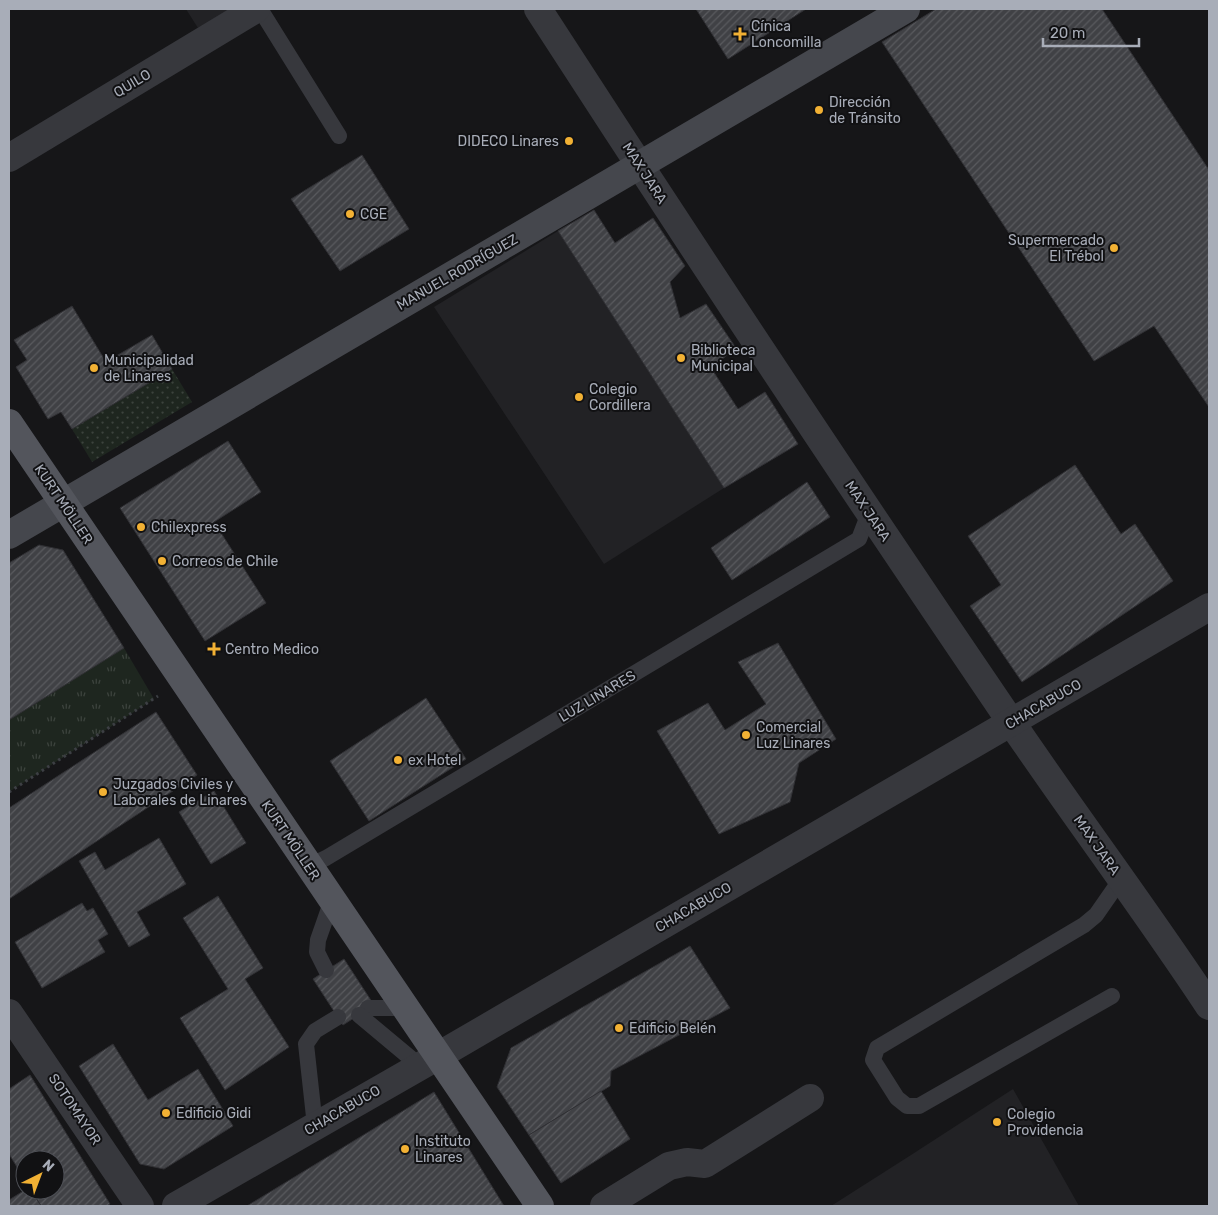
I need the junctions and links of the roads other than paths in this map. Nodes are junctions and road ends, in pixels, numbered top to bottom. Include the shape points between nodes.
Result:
1 (256, 9) edge
2 (260, 9) edge
3 (538, 9) edge
4 (906, 9) edge
5 (339, 136) dead end
6 (9, 158) edge
7 (639, 165) junction
8 (9, 423) edge
9 (63, 503) junction
10 (869, 512) junction
11 (9, 535) edge
12 (1209, 608) edge
13 (1011, 722) junction
14 (309, 866) junction
15 (1120, 878) junction
16 (332, 900) junction
17 (326, 970) dead end
18 (1112, 996) dead end
19 (1208, 1000) edge
20 (406, 1008) junction
21 (9, 1012) edge
22 (338, 1017) dead end
23 (429, 1061) junction
24 (810, 1098) dead end
25 (315, 1126) junction
26 (140, 1206) edge
27 (176, 1206) edge
28 (540, 1206) edge
29 (604, 1206) edge

1 - 6 street, QUILO
2 - 5 lane
3 - 7 street, MAX JARA
4 - 7 main road, MANUEL RODRÍGUEZ
7 - 9 main road, MANUEL RODRÍGUEZ
7 - 10 street, MAX JARA
8 - 9 main road, KURT MÖLLER
9 - 11 main road, MANUEL RODRÍGUEZ
9 - 14 main road, KURT MÖLLER
10 - 13 street, MAX JARA
10 - 14 lane, LUZ LINARES via 859,539
12 - 13 street, CHACABUCO
13 - 15 street, MAX JARA
13 - 23 street, CHACABUCO
14 - 16 main road, KURT MÖLLER
15 - 18 lane via 1096,915 1084,925 877,1048 874,1060 897,1098 907,1106 919,1106
15 - 19 street, MAX JARA
16 - 17 lane via 318,940 317,952
16 - 20 main road, KURT MÖLLER
20 - 23 main road, KURT MÖLLER
20 - 23 lane via 363,1012
21 - 26 street, SOTOMAYOR
22 - 25 lane via 315,1031 306,1044
23 - 25 street, CHACABUCO
23 - 28 main road, KURT MÖLLER
24 - 29 street via 705,1164 687,1162 670,1166
25 - 27 street, CHACABUCO

